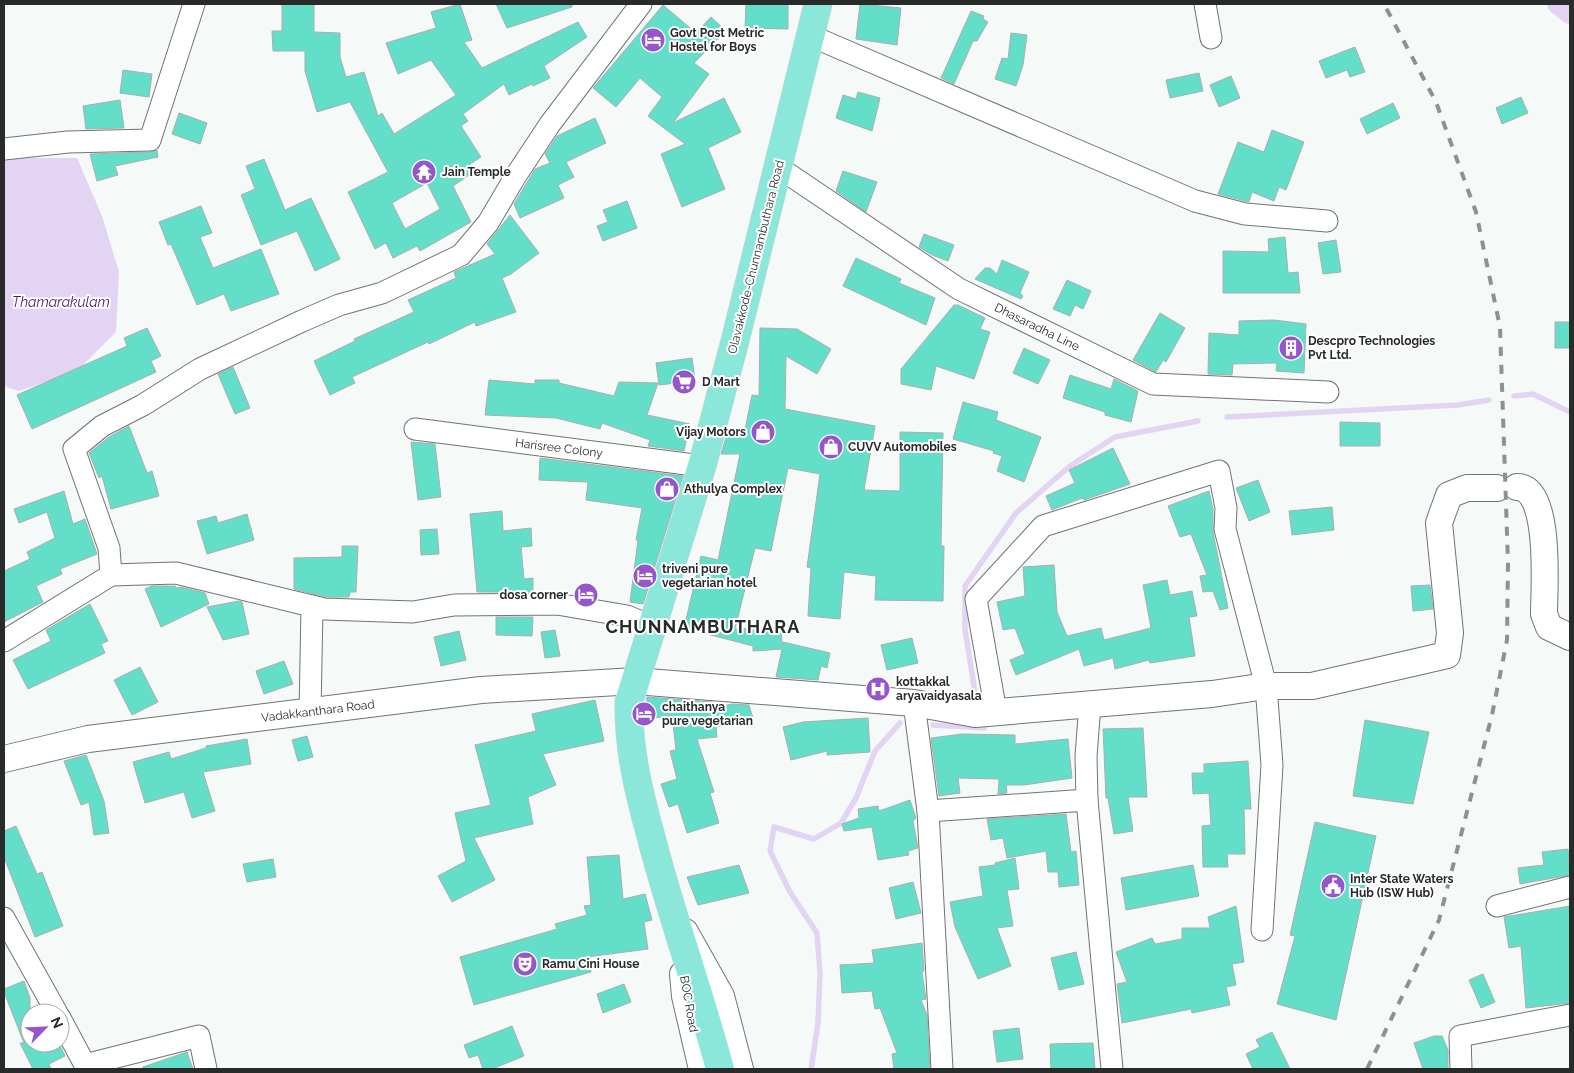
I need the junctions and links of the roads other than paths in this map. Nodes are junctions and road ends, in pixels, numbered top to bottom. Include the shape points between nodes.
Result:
1 (194, 4) edge
2 (641, 4) edge
3 (818, 4) edge
4 (1205, 4) edge
5 (809, 35) junction
6 (1211, 38) dead end
7 (4, 149) edge
8 (778, 167) junction
9 (1327, 221) dead end
10 (1328, 392) dead end
11 (415, 429) dead end
12 (702, 466) junction
13 (111, 575) junction
14 (312, 606) junction
15 (653, 627) junction
16 (1570, 637) edge
17 (4, 641) edge
18 (635, 681) junction
19 (1266, 686) junction
20 (914, 703) junction
21 (1090, 704) junction
22 (310, 712) junction
23 (996, 712) junction
24 (4, 759) edge
25 (1088, 800) junction
26 (928, 811) junction
27 (1570, 887) edge
28 (666, 897) junction
29 (1497, 906) dead end
30 (4, 918) edge
31 (1262, 930) dead end
32 (680, 938) junction
33 (51, 1003) edge
34 (1570, 1015) edge
35 (70, 1037) edge
36 (206, 1069) edge
37 (702, 1069) edge
38 (720, 1069) edge
39 (740, 1069) edge
40 (942, 1069) edge
41 (1112, 1069) edge
42 (1461, 1069) edge

1 - 7 street via 150,140 68,142
2 - 13 street via 550,124 488,223 461,255 382,293 302,320 200,369 102,426 74,449 109,548
3 - 5 main road, Olavakkode-Chunnambuthara Road
4 - 6 street
5 - 8 main road, Olavakkode-Chunnambuthara Road
5 - 9 street via 1195,202 1244,214
8 - 10 street, Dhasaradha Line via 959,289 1154,384
8 - 12 main road, Olavakkode-Chunnambuthara Road
11 - 12 street, Harisree Colony
12 - 15 main road, Olavakkode-Chunnambuthara Road
13 - 14 street via 176,572
13 - 17 street
14 - 15 street via 413,612 454,605 557,604 619,615
14 - 22 street
15 - 18 main road, Olavakkode-Chunnambuthara Road
16 - 19 street, Vadakkanthara Road via 1549,627 1544,614 1542,520 1534,498 1521,486 1467,488 1450,494 1439,523 1450,633 1447,655 1312,686
18 - 20 street, Vadakkanthara Road
18 - 22 street, Vadakkanthara Road via 481,690
18 - 28 main road, Olavakkode-Chunnambuthara Road via 629,702 628,732
19 - 21 street, Vadakkanthara Road
19 - 23 street via 1225,529 1226,508 1219,471 1043,526 976,598
19 - 31 street via 1272,765
20 - 23 street, Vadakkanthara Road via 975,714
20 - 26 street
21 - 23 street, Vadakkanthara Road
21 - 25 street via 1086,756
22 - 24 street, Vadakkanthara Road via 88,739
25 - 26 street
25 - 41 street
26 - 40 street
27 - 29 street
28 - 32 main road, Olavakkode-Chunnambuthara Road
28 - 39 street via 721,996
30 - 33 street
32 - 37 street, BOC Road via 685,996
32 - 38 main road, Olavakkode-Chunnambuthara Road
34 - 42 street via 1460,1036
35 - 36 street via 85,1065 199,1036

